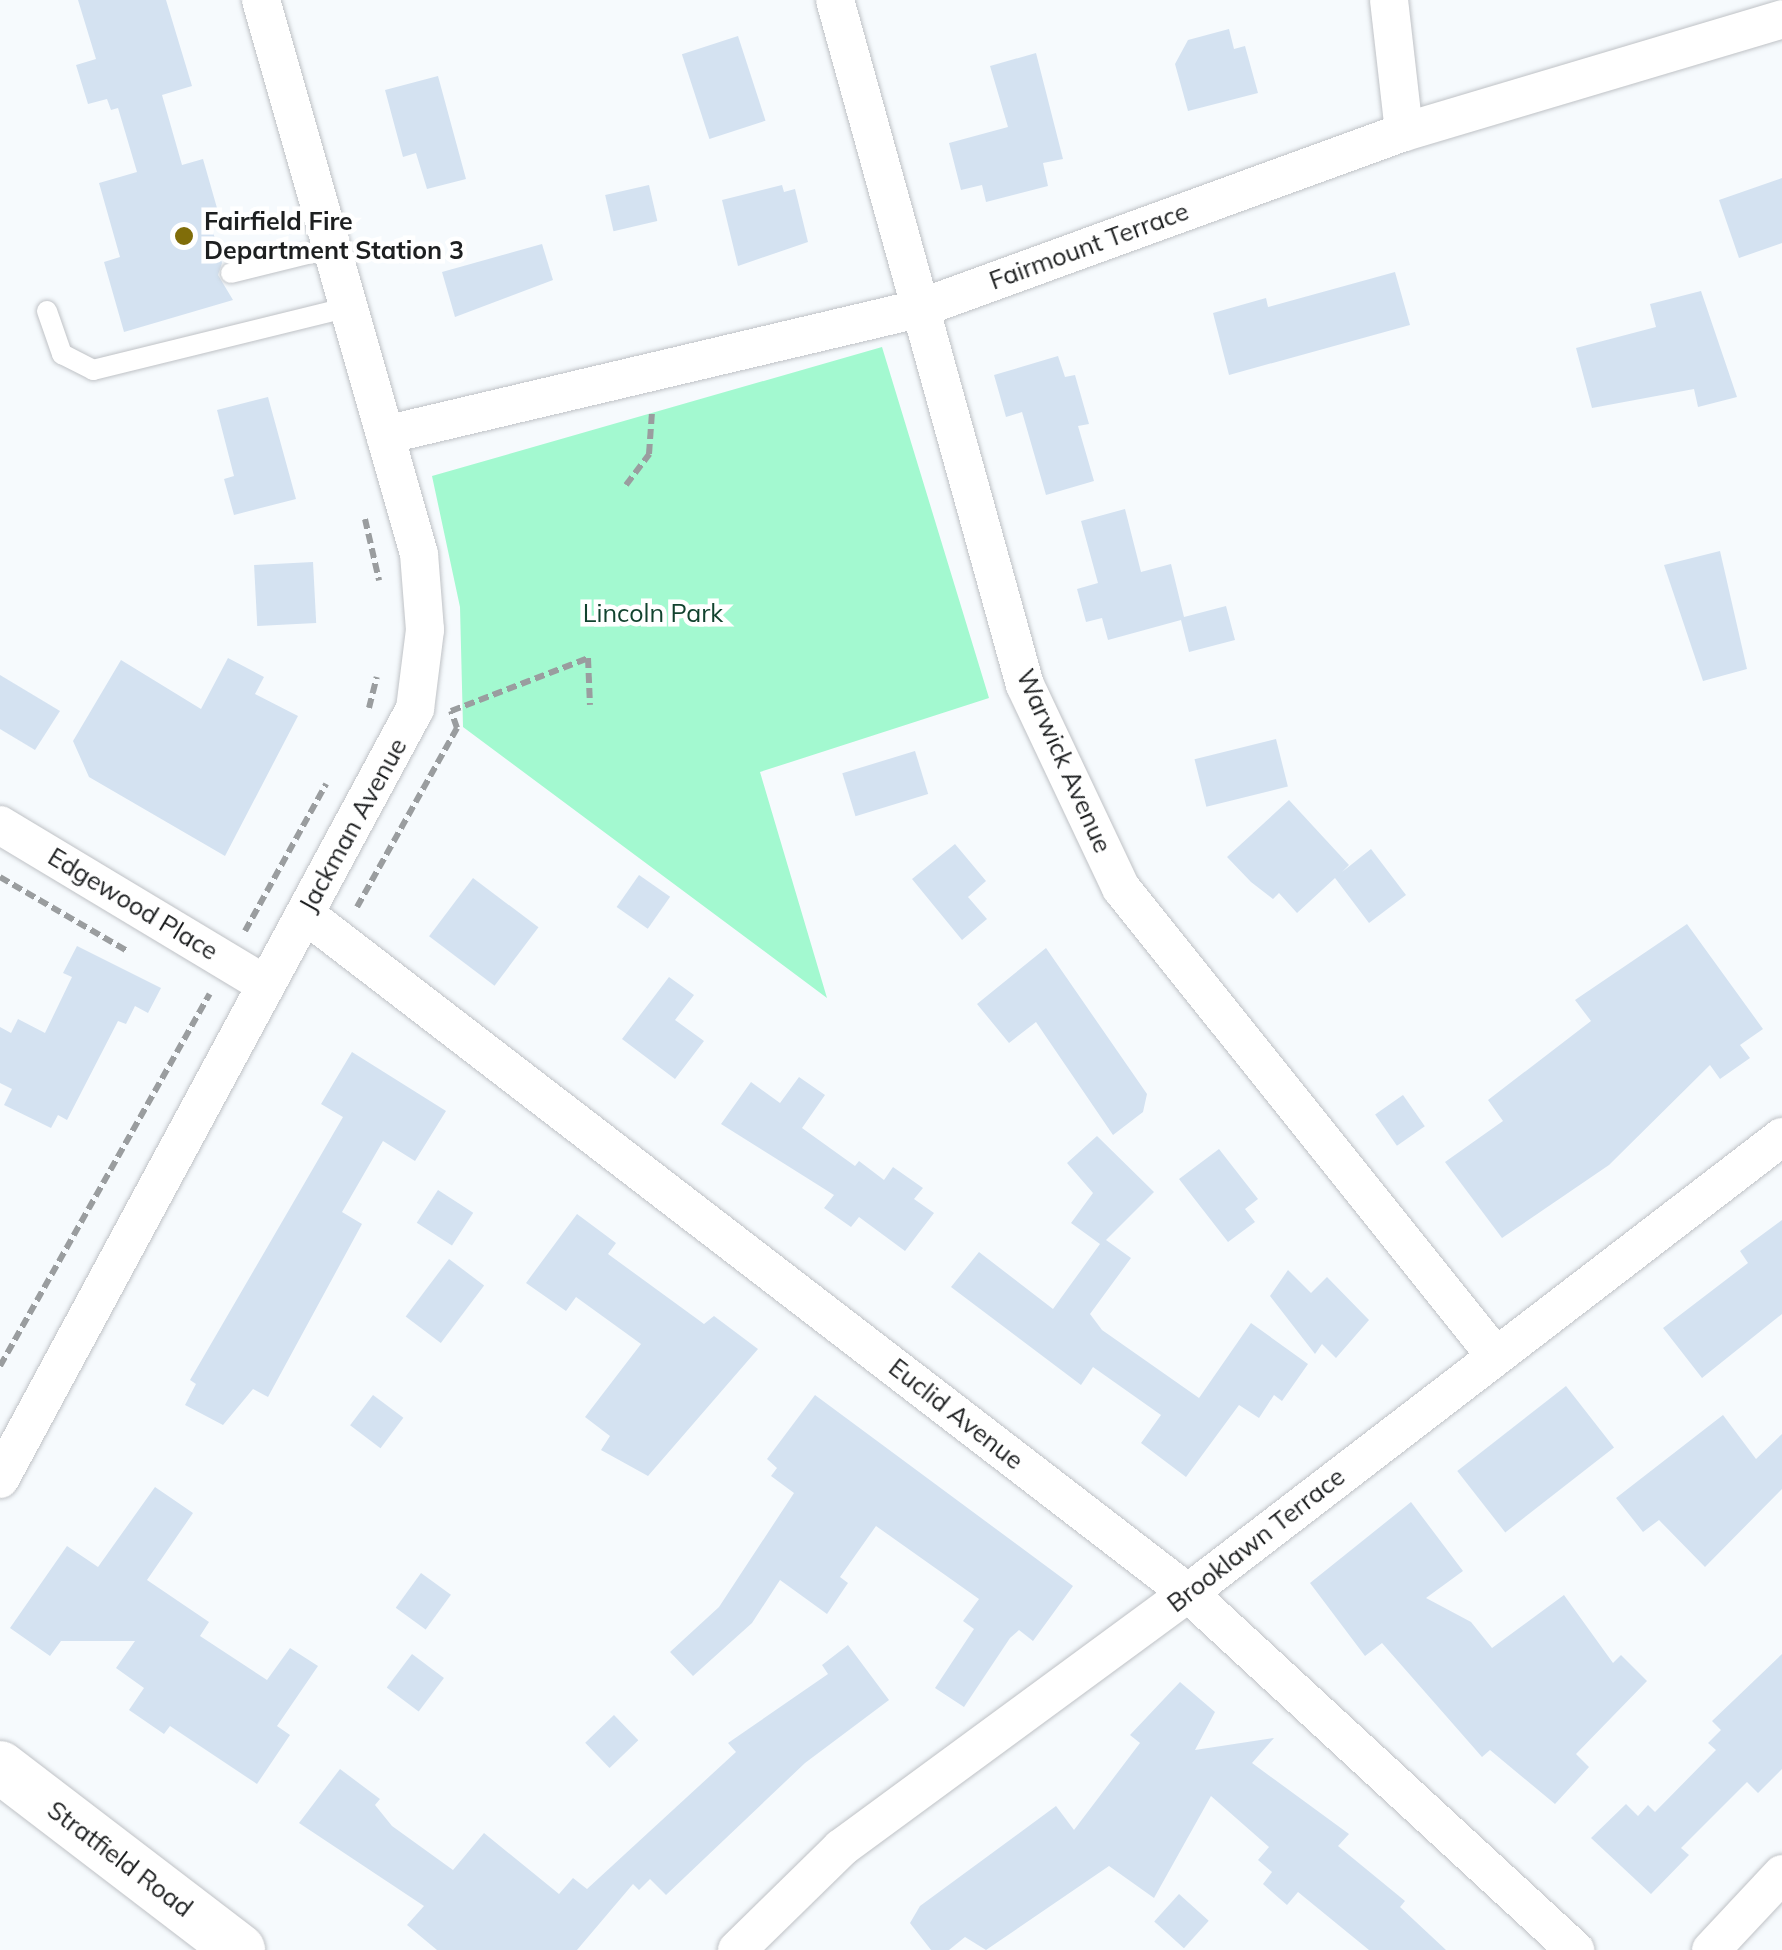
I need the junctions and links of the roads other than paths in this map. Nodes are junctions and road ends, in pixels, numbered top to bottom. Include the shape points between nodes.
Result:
1 (261, 0) edge
2 (835, 0) edge
3 (1389, 0) edge
4 (1782, 19) edge
5 (1404, 132) junction
6 (332, 248) junction
7 (230, 273) dead end
8 (349, 306) junction
9 (918, 308) junction
10 (46, 311) dead end
11 (385, 435) junction
12 (0, 825) edge
13 (305, 914) junction
14 (265, 984) junction
15 (1782, 1137) edge
16 (1494, 1354) junction
17 (0, 1479) edge
18 (1188, 1593) junction
19 (0, 1767) edge
20 (1782, 1874) edge
21 (239, 1950) edge
22 (737, 1950) edge
23 (1575, 1950) edge
24 (1711, 1950) edge

1 - 6 street, Jackman Avenue
2 - 9 street, Warwick Avenue
3 - 5 street
4 - 5 street, Fairmount Terrace
5 - 9 street, Fairmount Terrace
6 - 7 lane
6 - 8 street, Jackman Avenue
8 - 10 lane via 93,370 62,354
8 - 11 street, Jackman Avenue
9 - 11 street, Fairmount Terrace
9 - 16 street, Warwick Avenue via 1025,684 1121,888
11 - 13 street, Jackman Avenue via 418,554 425,630 414,709
12 - 14 street, Edgewood Place
13 - 14 street, Jackman Avenue
13 - 18 street, Euclid Avenue
14 - 17 street, Jackman Avenue
15 - 16 street, Brooklawn Terrace
16 - 18 street, Brooklawn Terrace
18 - 22 street, Brooklawn Terrace via 841,1848
18 - 23 street, Euclid Avenue
19 - 21 main road, Stratfield Road
20 - 24 street

